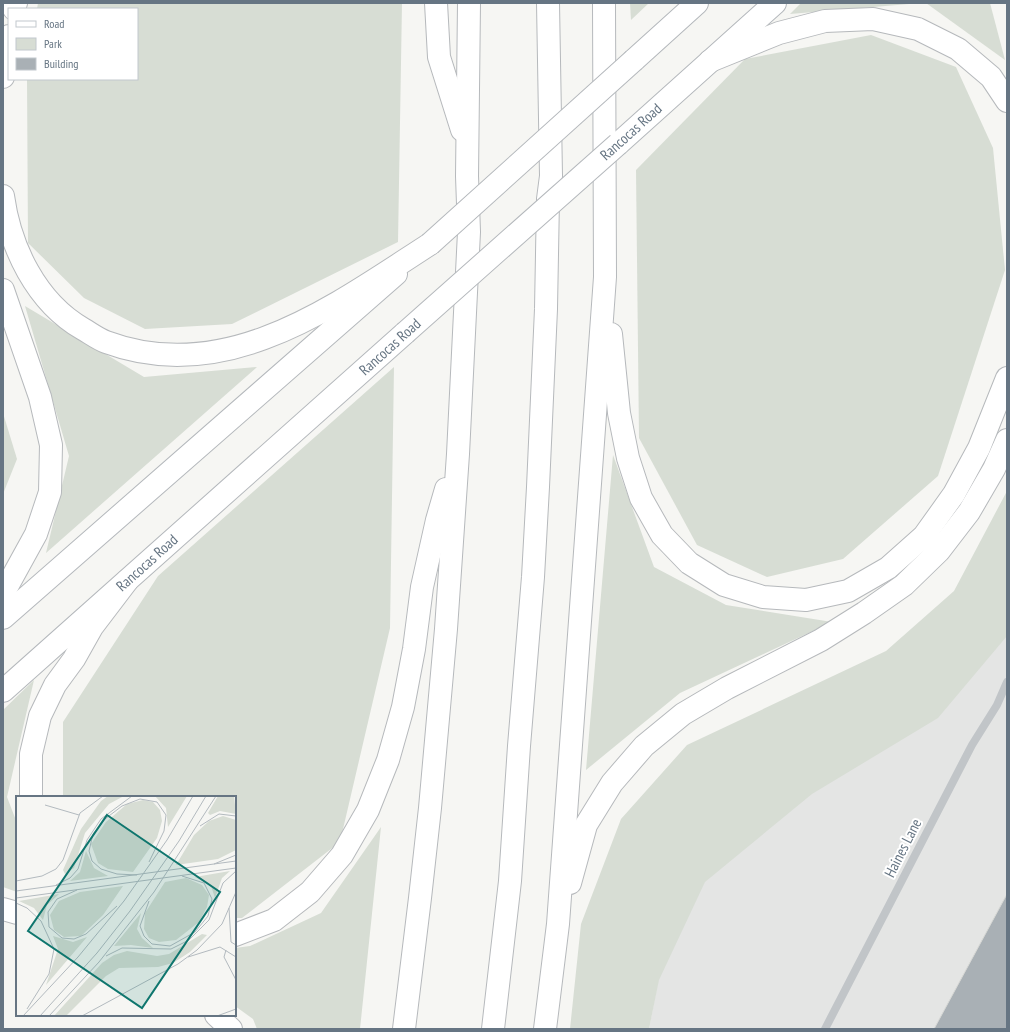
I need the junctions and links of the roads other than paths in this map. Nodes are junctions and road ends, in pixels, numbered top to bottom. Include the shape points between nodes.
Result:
1 (436, 3) edge
2 (469, 3) edge
3 (548, 3) edge
4 (604, 3) edge
5 (698, 3) edge
6 (775, 3) edge
7 (8, 43) edge
8 (710, 61) junction
9 (3, 77) edge
10 (1007, 101) edge
11 (468, 152) junction
12 (3, 196) edge
13 (430, 244) junction
14 (605, 277) junction
15 (3, 290) edge
16 (1007, 378) edge
17 (1007, 440) edge
18 (458, 454) junction
19 (126, 581) junction
20 (3, 594) edge
21 (3, 618) edge
22 (1007, 682) edge
23 (3, 691) edge
24 (31, 796) edge
25 (3, 909) edge
26 (16, 913) edge
27 (558, 924) junction
28 (236, 936) edge
29 (217, 1016) edge
30 (231, 1029) edge
31 (404, 1029) edge
32 (493, 1029) edge
33 (545, 1029) edge
34 (825, 1029) edge

1 - 11 main road via 440,57
2 - 11 main road
3 - 32 main road via 551,176 548,199 538,487 510,881
4 - 14 main road
5 - 13 main road, bridge
6 - 8 main road, Rancocas Road
7 - 9 main road
8 - 10 main road via 779,33 826,22 873,19 918,29 958,49 991,77
8 - 19 main road, Rancocas Road, bridge
11 - 18 main road via 469,232
12 - 13 main road via 6,216 19,255 41,292 69,321 105,342 147,353 189,356 230,349 270,336 310,319
13 - 21 main road
14 - 16 main road via 619,413 628,458 640,498 662,535 689,563 724,585 763,597 806,600 848,591 888,568 919,541 954,494 979,448
14 - 27 main road
15 - 20 main road via 40,397 51,445 50,492 39,527
17 - 27 main road via 994,469 969,512 939,551 904,585 821,640 683,714 644,746 612,783 586,825
18 - 28 main road via 436,520 422,587 403,707 388,760 368,810 342,855 310,892 274,920
18 - 31 main road via 430,808
19 - 23 main road, Rancocas Road
19 - 24 main road via 92,627 74,659 55,685 40,716 31,754
22 - 34 lane, Haines Lane
25 - 26 main road
27 - 33 main road
29 - 30 main road

